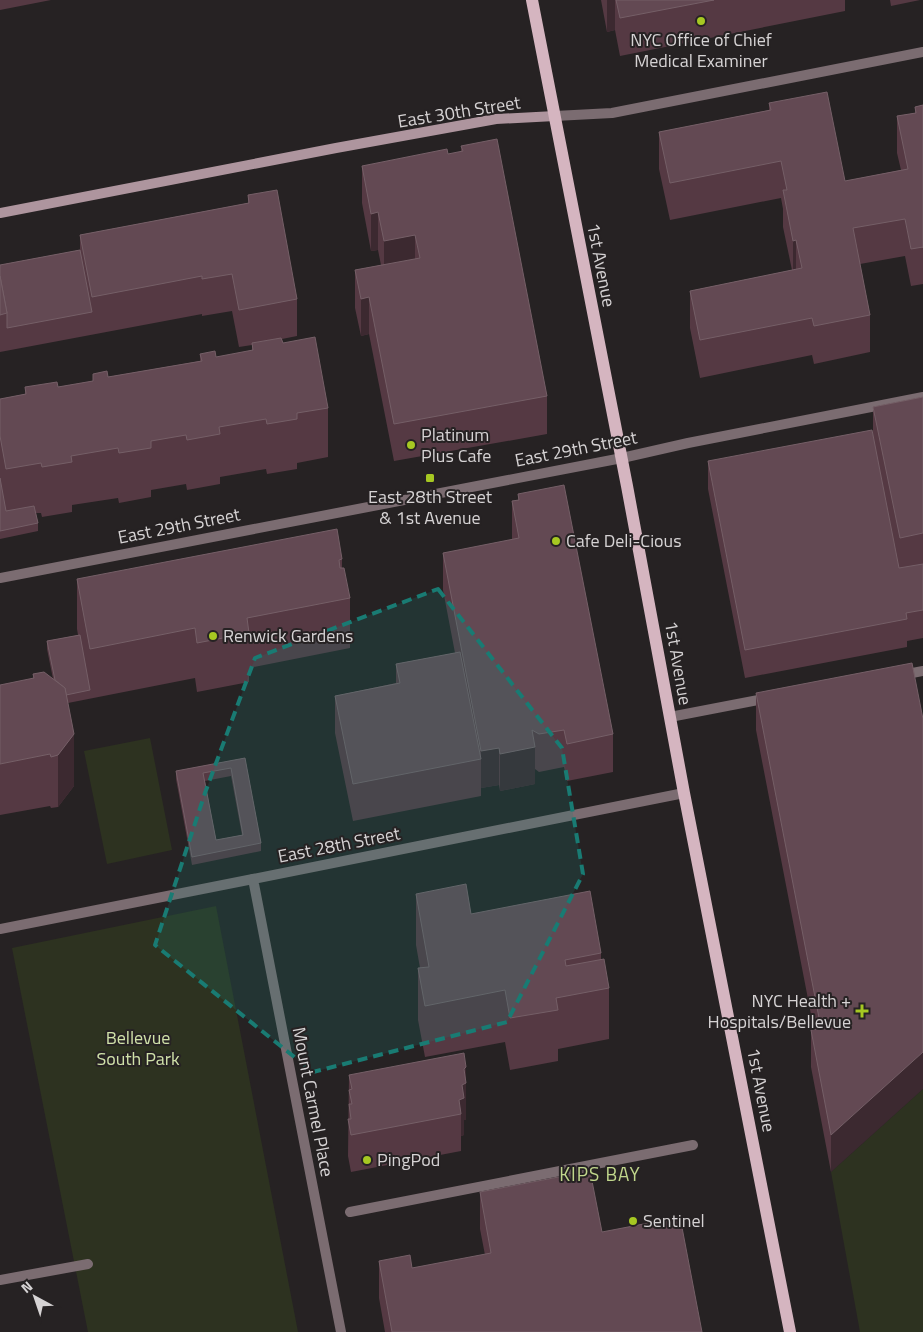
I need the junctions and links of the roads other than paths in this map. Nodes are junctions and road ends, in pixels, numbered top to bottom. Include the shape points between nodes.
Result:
1 (532, 0) edge
2 (923, 52) edge
3 (555, 116) junction
4 (0, 213) edge
5 (923, 397) edge
6 (622, 458) junction
7 (0, 578) edge
8 (923, 672) edge
9 (894, 677) edge
10 (777, 697) edge
11 (670, 717) junction
12 (684, 793) junction
13 (253, 879) junction
14 (0, 929) edge
15 (693, 1145) dead end
16 (350, 1212) dead end
17 (88, 1264) dead end
18 (0, 1280) edge
19 (341, 1332) edge
20 (790, 1332) edge

1 - 3 main road, 1st Avenue
2 - 3 street, East 30th Street via 612,113
3 - 4 main road, East 30th Street via 496,119
3 - 6 main road, 1st Avenue
5 - 6 street, East 29th Street
6 - 7 street, East 29th Street
6 - 11 main road, 1st Avenue
8 - 9 street
10 - 11 street
11 - 12 main road, 1st Avenue
12 - 13 street, East 28th Street
12 - 20 main road, 1st Avenue
13 - 14 street, East 28th Street
13 - 19 street, Mount Carmel Place
15 - 16 street
17 - 18 street

